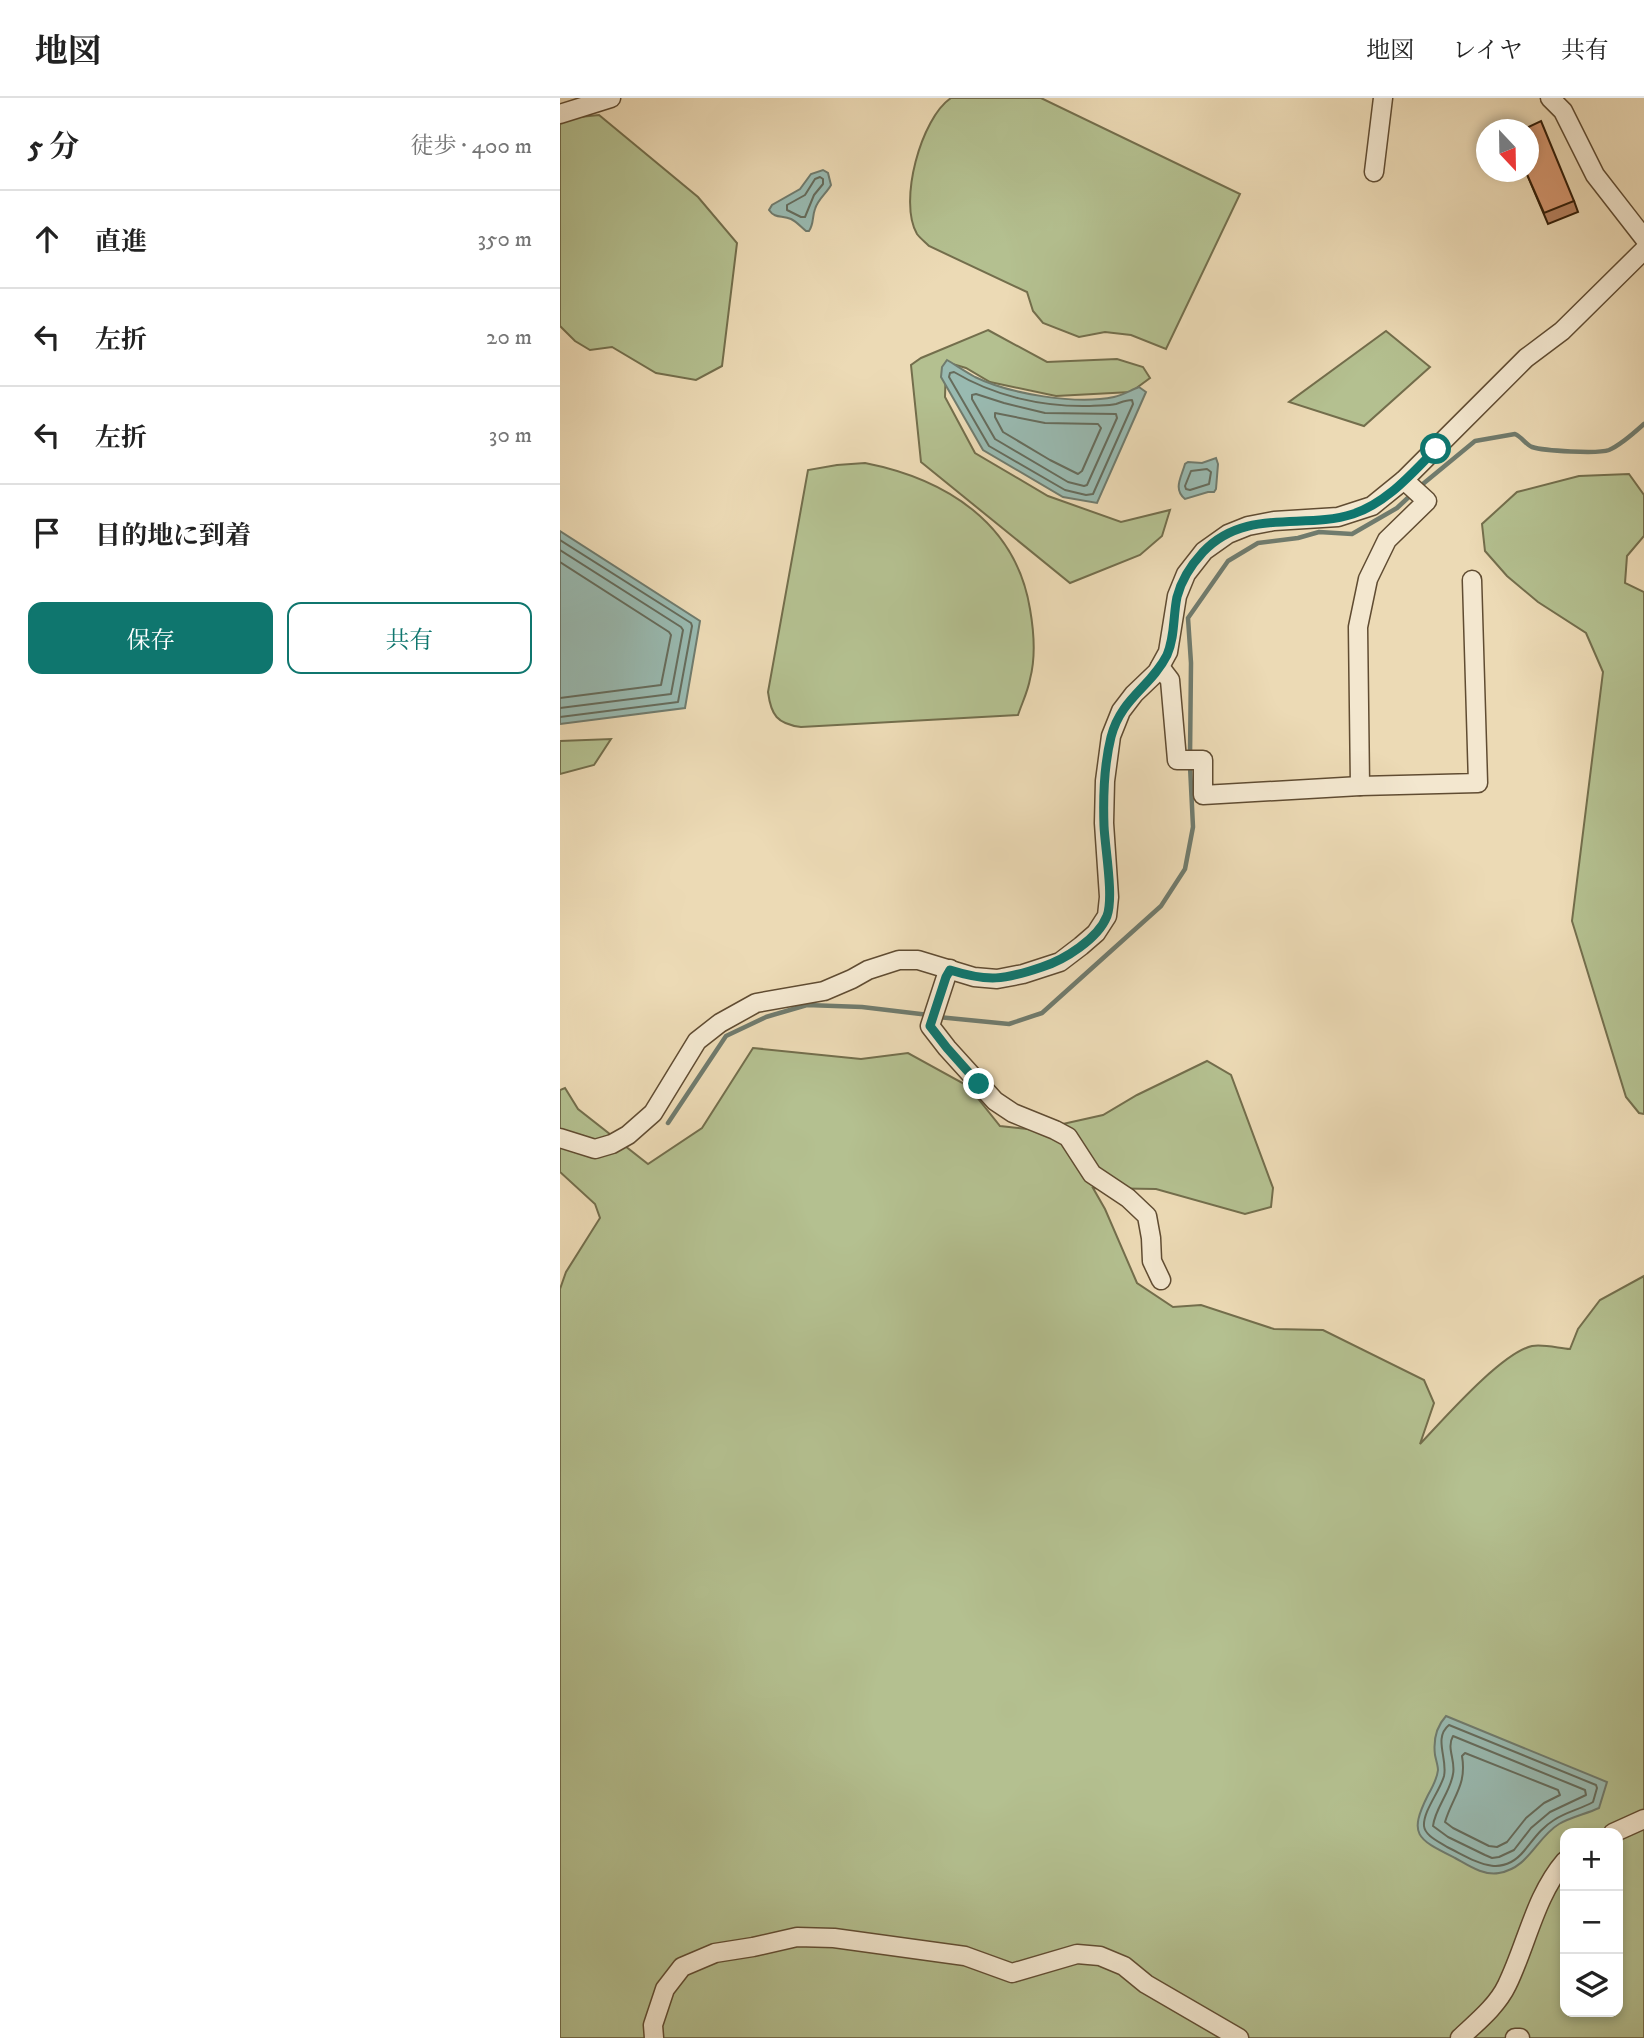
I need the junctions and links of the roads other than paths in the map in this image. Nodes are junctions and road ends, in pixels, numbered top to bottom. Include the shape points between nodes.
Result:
1 (611, 98) edge
2 (1383, 98) edge
3 (1550, 98) edge
4 (560, 114) edge
5 (1374, 172) dead end
6 (1644, 238) edge
7 (1644, 250) edge
8 (1404, 480) junction
9 (1472, 580) dead end
10 (1160, 667) junction
11 (1360, 786) junction
12 (950, 970) junction
13 (560, 1138) edge
14 (1161, 1280) dead end
15 (1644, 1819) edge
16 (1623, 1828) edge
17 (1560, 1868) edge
18 (654, 2038) edge
19 (1239, 2038) edge
20 (1461, 2038) edge
21 (1515, 2038) edge
22 (1520, 2038) edge

1 - 4 street
2 - 5 street
3 - 6 street via 1563,111 1595,175
7 - 8 street via 1562,331 1526,358
8 - 10 street via 1372,506 1354,514 1248,526 1204,551 1186,574 1177,596 1168,652
8 - 11 street via 1427,501 1387,540 1368,579 1358,627
9 - 11 street via 1478,783
10 - 11 street via 1170,680 1177,760 1203,760 1203,795
10 - 12 street via 1121,711 1111,736 1104,823 1109,897 1107,916 1096,933 1060,962 1023,974 997,979
12 - 13 street via 918,960 899,960 824,991 756,1003 697,1041 653,1113 628,1135 594,1149
12 - 14 street via 930,1026 995,1101 1068,1137 1091,1174 1146,1216 1152,1261
15 - 16 street
17 - 20 street via 1548,1886 1508,1984
18 - 19 street via 653,2025 665,1989 682,1968 715,1953 797,1937 965,1956 1012,1973 1077,1954 1100,1956 1124,1966
21 - 22 street

